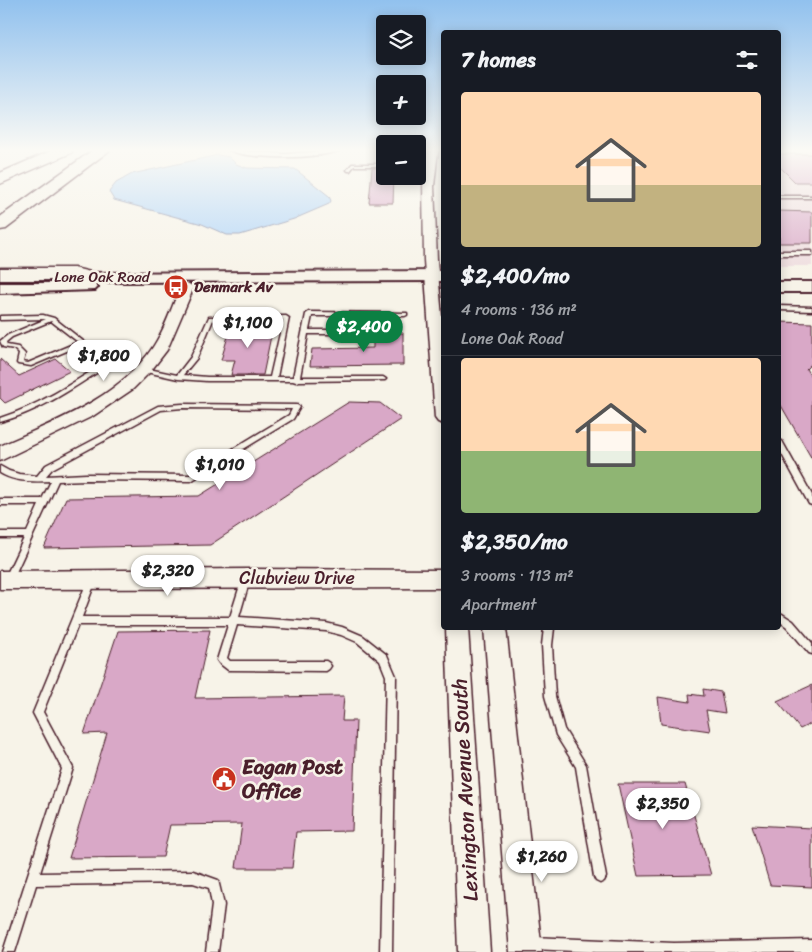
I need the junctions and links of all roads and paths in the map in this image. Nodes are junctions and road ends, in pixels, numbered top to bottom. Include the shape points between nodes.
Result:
1 (31, 194) edge
2 (41, 194) edge
3 (428, 194) edge
4 (781, 197) edge
5 (812, 197) edge
6 (0, 216) edge
7 (0, 224) edge
8 (781, 253) edge
9 (812, 253) edge
10 (0, 274) edge
11 (781, 277) edge
12 (812, 277) edge
13 (0, 278) edge
14 (92, 278) junction
15 (438, 282) edge
16 (187, 287) junction
17 (781, 287) edge
18 (812, 287) edge
19 (0, 288) edge
20 (781, 308) edge
21 (812, 308) edge
22 (361, 314) junction
23 (405, 314) dead end
24 (0, 318) edge
25 (52, 319) junction
26 (306, 332) junction
27 (81, 343) junction
28 (441, 350) edge
29 (109, 362) junction
30 (143, 370) junction
31 (178, 377) junction
32 (273, 379) junction
33 (383, 379) dead end
34 (296, 380) junction
35 (0, 420) edge
36 (781, 447) edge
37 (0, 454) edge
38 (0, 469) edge
39 (56, 478) junction
40 (39, 479) junction
41 (0, 502) edge
42 (44, 502) junction
43 (812, 502) edge
44 (0, 535) edge
45 (28, 535) junction
46 (247, 578) junction
47 (441, 579) edge
48 (4, 580) edge
49 (92, 580) junction
50 (781, 617) edge
51 (233, 621) junction
52 (76, 622) junction
53 (457, 630) edge
54 (495, 630) edge
55 (549, 630) edge
56 (812, 650) edge
57 (326, 666) dead end
58 (600, 878) dead end
59 (33, 879) junction
60 (812, 946) edge
61 (526, 947) edge
62 (675, 951) edge
63 (9, 952) edge
64 (212, 952) edge
65 (386, 952) edge
66 (474, 952) edge

1 - 6 highway
2 - 7 highway
3 - 15 street
4 - 5 lane
8 - 9 lane
10 - 14 highway via 74,274
11 - 12 main road
13 - 14 main road, Lone Oak Road
14 - 15 main road, Lone Oak Road
15 - 16 main road, Lone Oak Road
15 - 28 street
16 - 19 main road, Lone Oak Road
16 - 30 street via 160,348
17 - 18 main road
20 - 21 lane
22 - 23 lane
22 - 26 lane via 309,314
22 - 26 lane via 361,330 357,332
24 - 25 lane
25 - 27 lane
25 - 27 lane via 10,336 3,344 16,348 22,354 20,363 29,365
26 - 34 lane
27 - 29 lane
29 - 30 lane
29 - 35 lane via 35,406
30 - 31 lane
30 - 37 street via 123,388 76,418
31 - 32 lane
31 - 32 lane via 194,358 211,318 286,318
32 - 34 lane
33 - 34 lane
36 - 43 lane
38 - 40 lane via 18,477
39 - 40 lane
39 - 40 lane via 191,478 291,417 297,407 160,408 49,467
39 - 42 lane
41 - 42 lane
42 - 45 lane
44 - 45 lane
45 - 48 lane
46 - 47 street, Clubview Drive
46 - 49 street, Clubview Drive
46 - 51 lane
48 - 49 street, Clubview Drive
49 - 52 lane
50 - 56 lane
51 - 52 lane
51 - 57 lane via 222,660 228,666
51 - 65 lane via 342,631 360,639 384,658 392,676
52 - 59 lane via 38,714 68,768
53 - 66 street, Lexington Avenue South
54 - 61 street
55 - 58 lane via 550,696 560,731 581,765
59 - 63 lane
59 - 64 lane via 193,877 214,884 218,906
60 - 62 lane
61 - 62 lane

